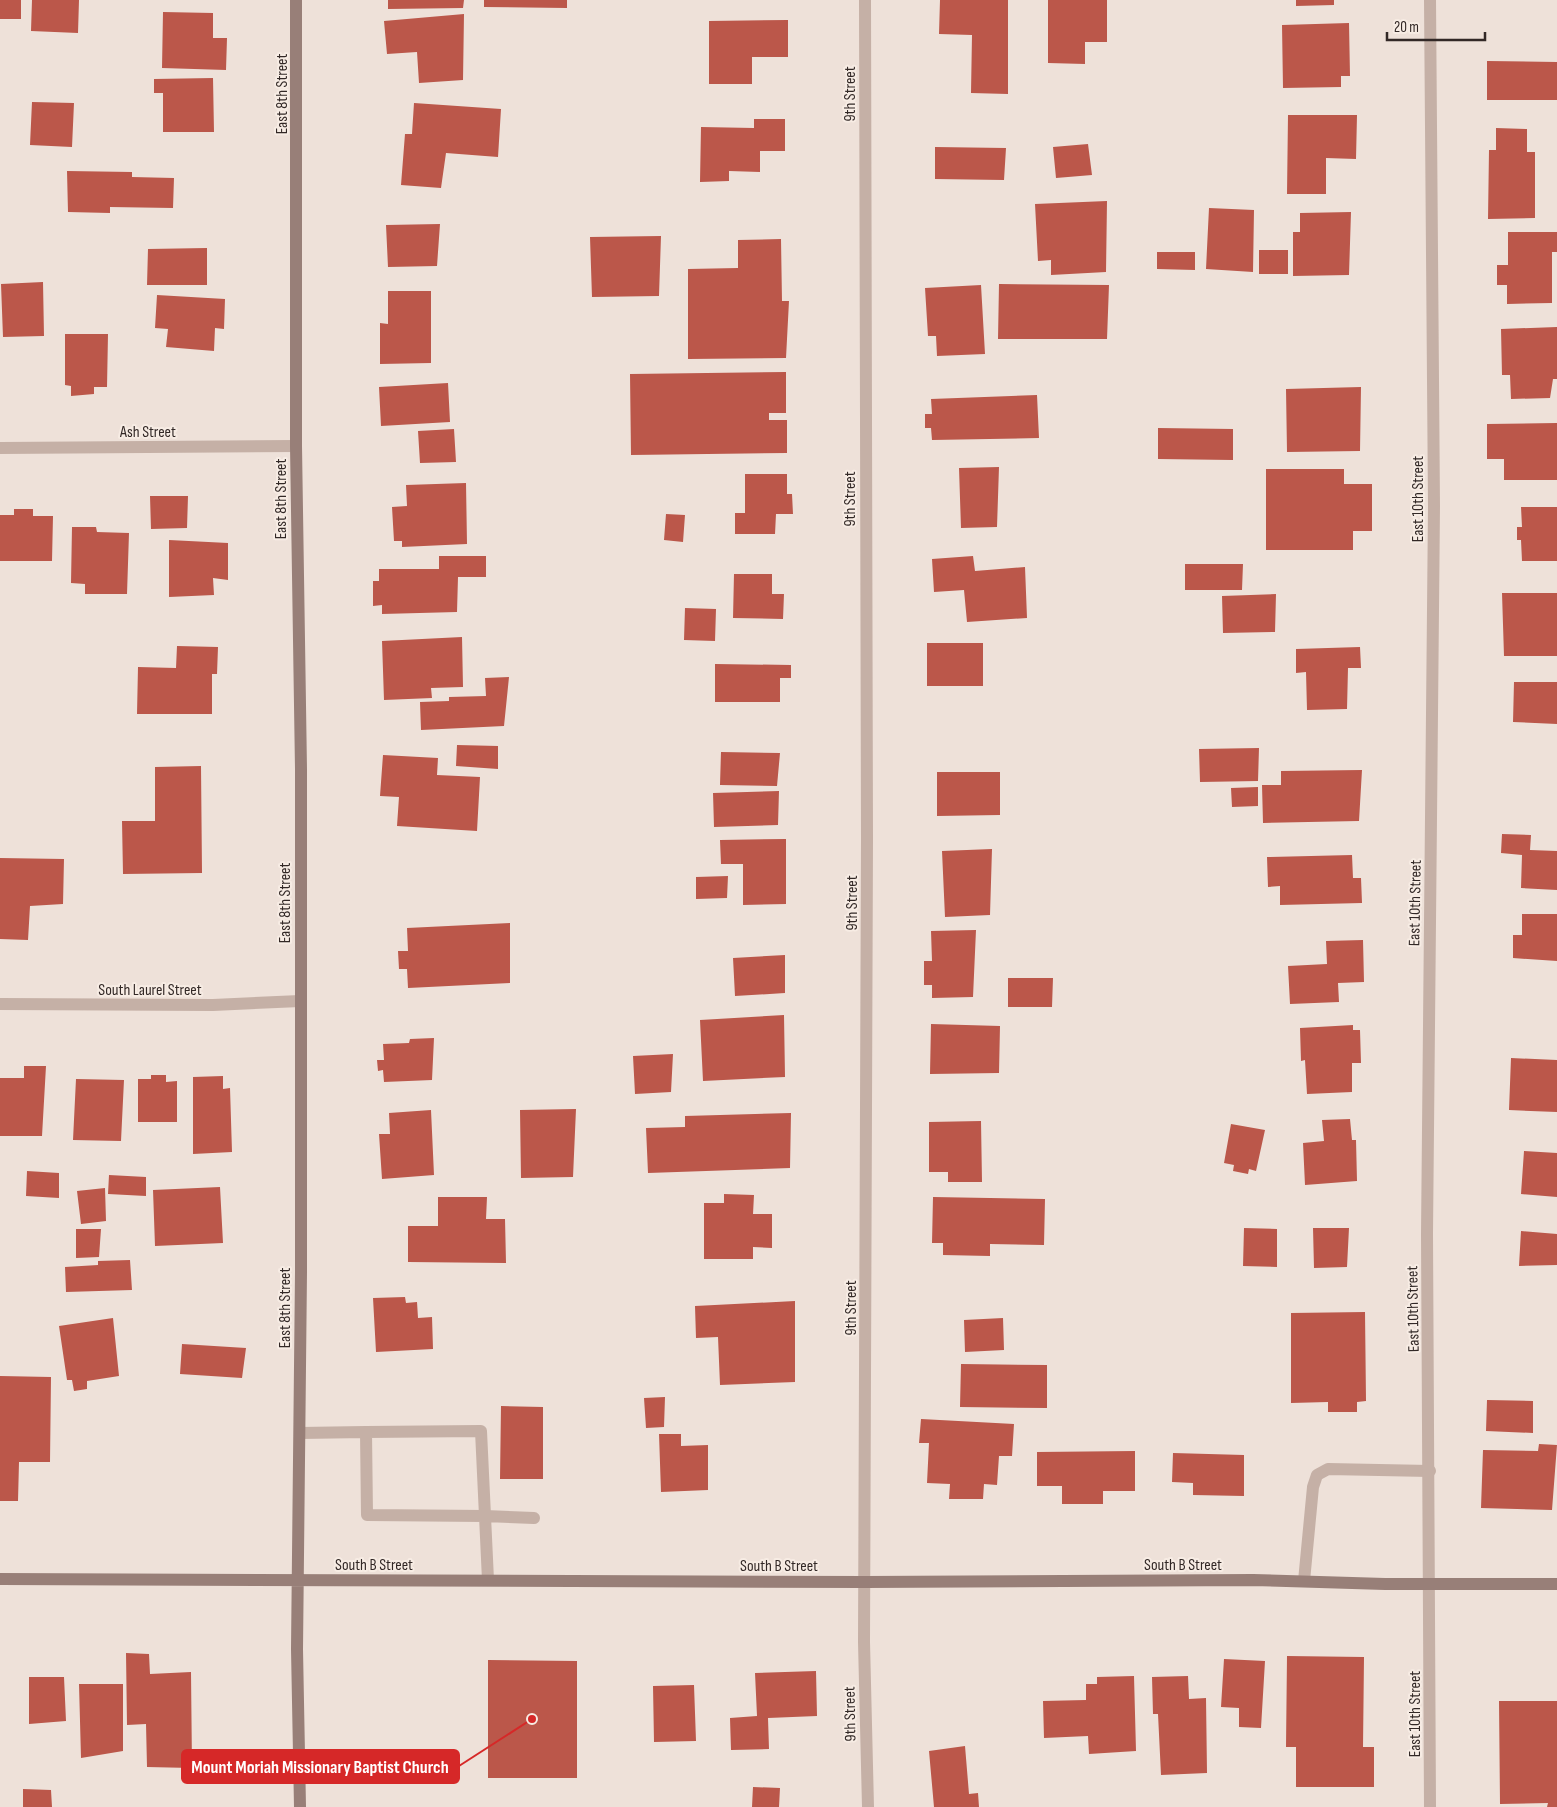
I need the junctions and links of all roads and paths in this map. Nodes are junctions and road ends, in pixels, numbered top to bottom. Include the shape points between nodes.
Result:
1 (296, 0) edge
2 (865, 0) edge
3 (1430, 0) edge
4 (296, 446) junction
5 (0, 448) edge
6 (300, 1002) junction
7 (0, 1004) edge
8 (366, 1432) junction
9 (300, 1433) junction
10 (1430, 1472) junction
11 (485, 1516) junction
12 (534, 1518) dead end
13 (0, 1579) edge
14 (299, 1580) junction
15 (488, 1580) junction
16 (866, 1582) junction
17 (1304, 1582) junction
18 (1430, 1583) junction
19 (1557, 1584) edge
20 (300, 1807) edge
21 (868, 1807) edge
22 (1430, 1807) edge

1 - 4 street, East 8th Street
2 - 16 street, 9th Street
3 - 10 street, East 10th Street via 1434,506 1428,1224
4 - 5 street, Ash Street
4 - 6 street, East 8th Street via 301,769
6 - 7 street, South Laurel Street
6 - 9 street, East 8th Street
8 - 9 street
8 - 11 street via 481,1431
8 - 11 street via 367,1516
9 - 14 street, East 8th Street
10 - 17 street via 1328,1469 1317,1475 1313,1487
10 - 18 street, East 10th Street
11 - 12 street
11 - 15 street
13 - 14 street, South B Street
14 - 15 street, South B Street
14 - 20 street, East 8th Street
15 - 16 street, South B Street
16 - 17 street, South B Street
16 - 21 street, 9th Street via 864,1642
17 - 18 street, South B Street
18 - 19 street, South B Street
18 - 22 street, East 10th Street

